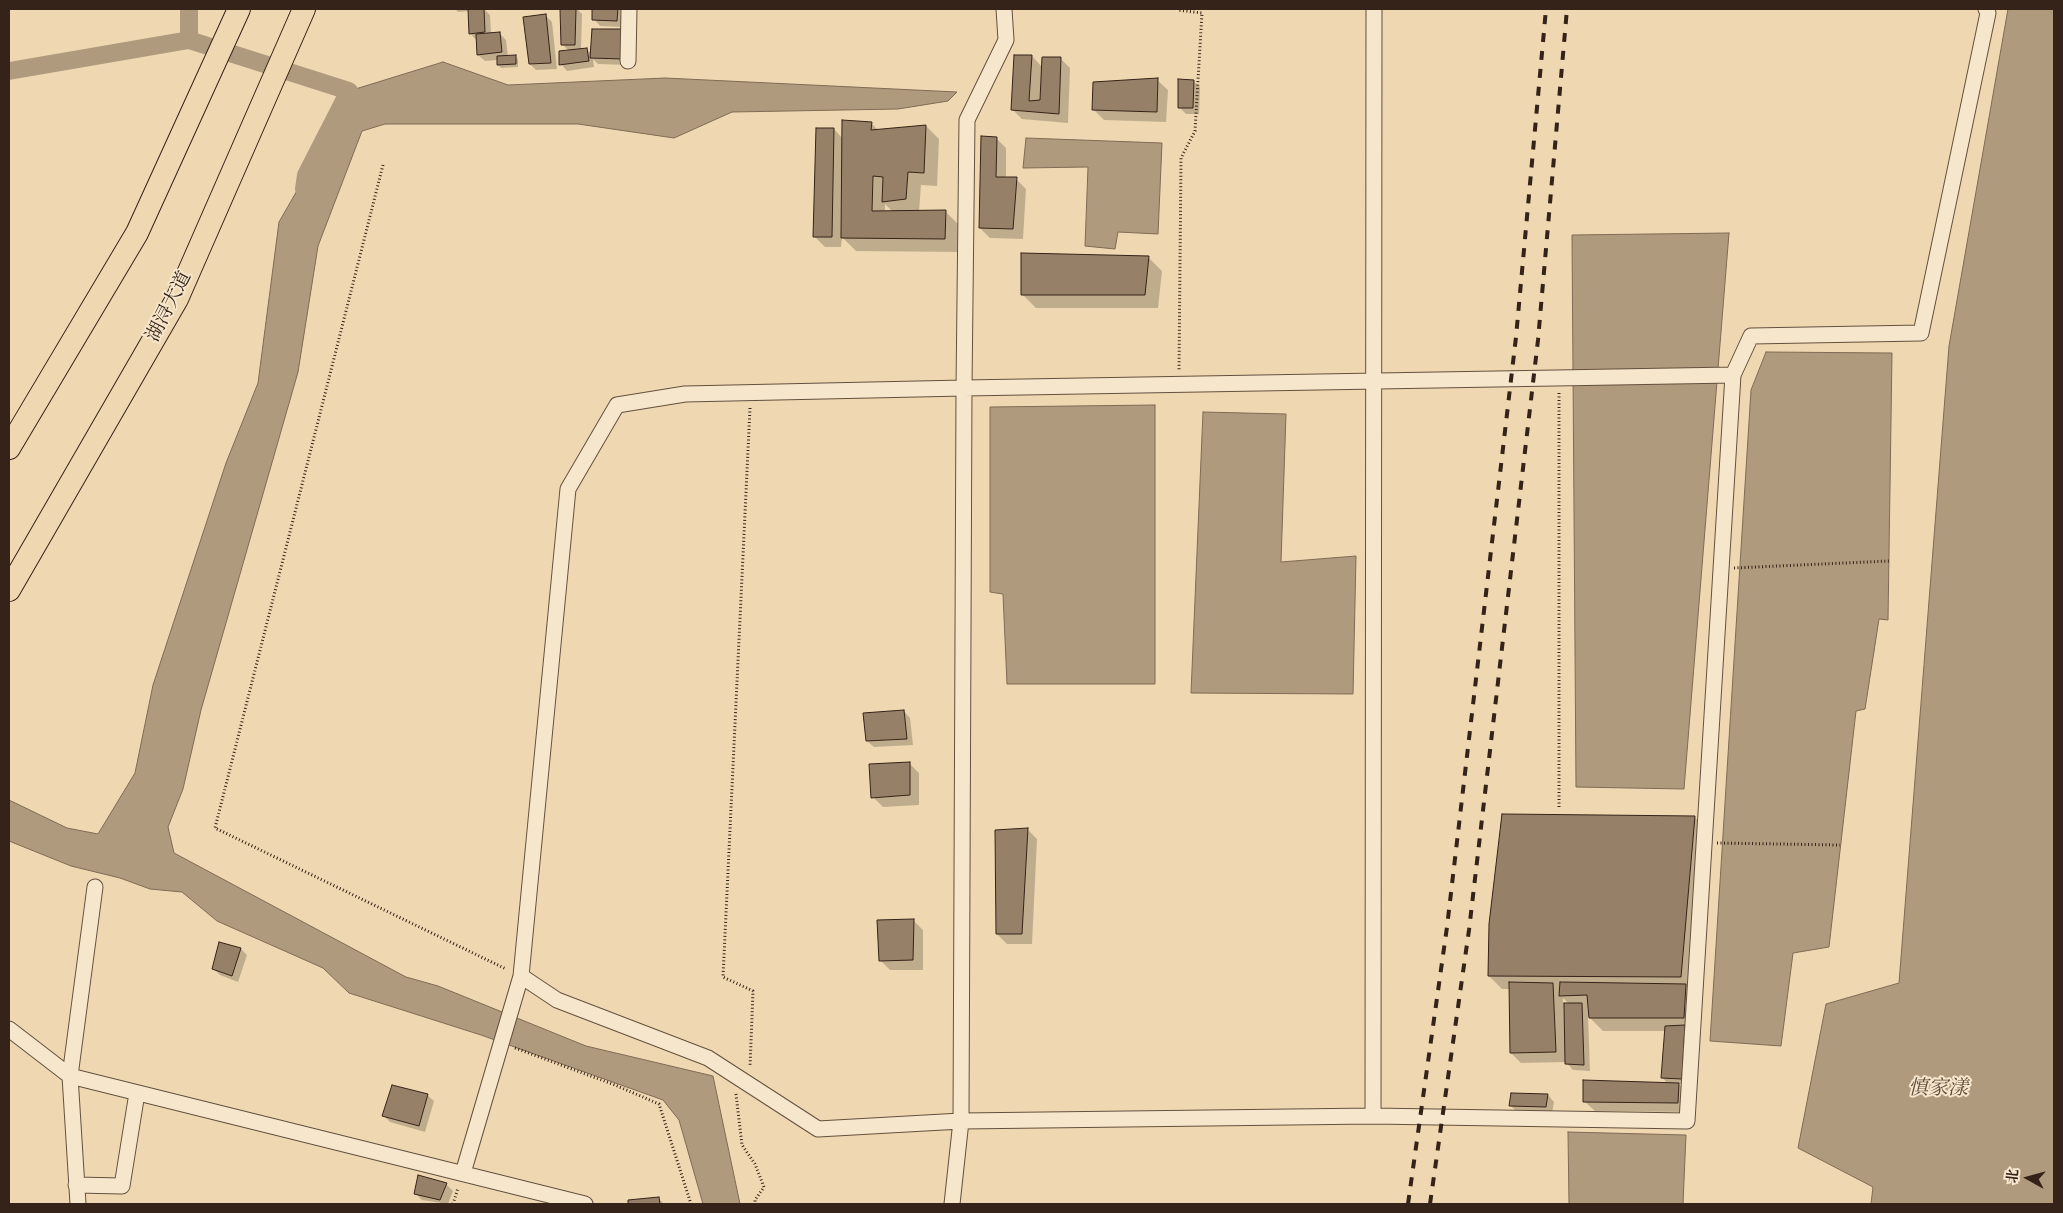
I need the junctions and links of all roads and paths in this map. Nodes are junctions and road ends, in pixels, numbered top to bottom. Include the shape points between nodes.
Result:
1 (304, 9) edge
2 (630, 9) edge
3 (1004, 9) edge
4 (1177, 9) edge
5 (1374, 9) edge
6 (1986, 9) edge
7 (237, 13) edge
8 (628, 61) dead end
9 (383, 165) dead end
10 (1734, 375) junction
11 (1559, 378) junction
12 (1374, 381) junction
13 (1179, 384) junction
14 (964, 388) junction
15 (750, 392) junction
16 (9, 448) edge
17 (1889, 561) dead end
18 (1721, 569) junction
19 (9, 590) edge
20 (1558, 807) dead end
21 (1704, 843) junction
22 (1840, 845) dead end
23 (96, 887) dead end
24 (520, 976) junction
25 (9, 1029) edge
26 (502, 1043) junction
27 (734, 1074) junction
28 (70, 1076) junction
29 (750, 1085) junction
30 (137, 1093) junction
31 (1373, 1116) junction
32 (961, 1121) junction
33 (463, 1173) junction
34 (76, 1185) junction
35 (78, 1204) edge
36 (585, 1204) edge
37 (691, 1204) edge
38 (755, 1204) edge
39 (952, 1204) edge

1 - 19 main road, 湖浔大道 via 177,298
2 - 8 street
3 - 14 street via 1006,40 967,120
4 - 13 path via 1202,14 1195,131 1181,158
5 - 12 street
6 - 10 street via 1988,13 1921,333 1751,336
7 - 16 main road via 137,233
9 - 24 path via 214,828
10 - 11 street
10 - 18 street
11 - 12 street
11 - 20 path
12 - 13 street
12 - 31 street
13 - 14 street
14 - 15 street
14 - 32 street
15 - 24 street via 684,394 617,405 568,489
15 - 29 path via 723,977 752,991
17 - 18 path
18 - 21 street
21 - 22 path
21 - 31 street via 1687,1121
23 - 28 street
24 - 26 street
24 - 27 street via 558,1000 708,1058
25 - 28 street
26 - 33 street
26 - 37 path via 659,1104
27 - 29 street
27 - 38 path via 742,1144 764,1186
28 - 30 street
28 - 34 street
29 - 32 street via 818,1129
30 - 33 street
30 - 34 street via 122,1186
31 - 32 street
32 - 39 street
33 - 36 street
34 - 35 street

